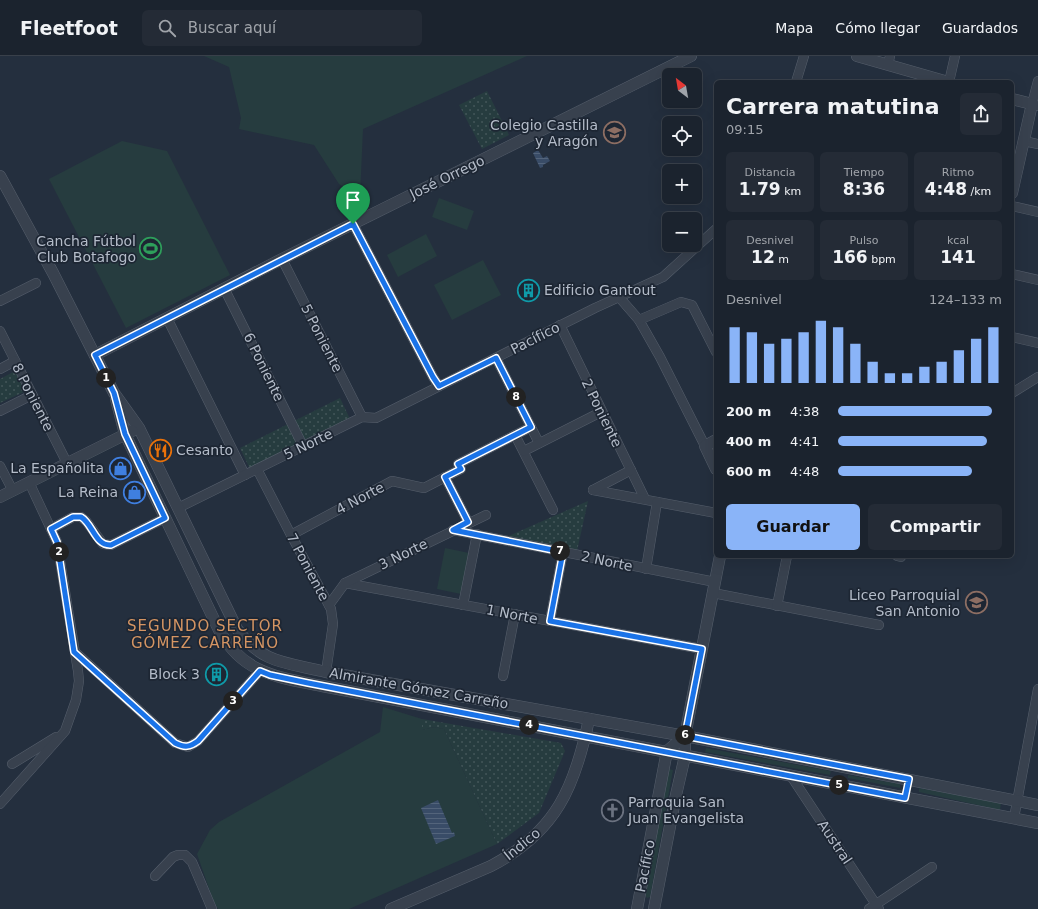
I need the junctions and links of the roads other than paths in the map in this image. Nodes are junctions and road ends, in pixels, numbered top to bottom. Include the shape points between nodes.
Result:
1 (691, 56) edge
2 (804, 56) edge
3 (857, 56) edge
4 (955, 56) edge
5 (889, 60) edge
6 (797, 80) edge
7 (944, 80) edge
8 (949, 80) edge
9 (1038, 81) edge
10 (1014, 100) edge
11 (1035, 105) edge
12 (1024, 141) junction
13 (1038, 144) edge
14 (0, 176) edge
15 (1014, 184) edge
16 (1014, 206) edge
17 (1038, 212) edge
18 (353, 224) junction
19 (714, 232) edge
20 (282, 259) junction
21 (1014, 274) edge
22 (1038, 280) edge
23 (36, 283) dead end
24 (224, 288) junction
25 (619, 297) junction
26 (0, 301) edge
27 (167, 318) junction
28 (639, 320) junction
29 (560, 325) junction
30 (0, 330) edge
31 (1014, 337) edge
32 (1038, 343) edge
33 (714, 348) edge
34 (95, 355) junction
35 (496, 358) junction
36 (15, 361) junction
37 (0, 369) edge
38 (1038, 377) edge
39 (439, 386) junction
40 (1014, 392) edge
41 (114, 393) junction
42 (32, 395) junction
43 (0, 411) edge
44 (602, 412) junction
45 (362, 417) junction
46 (531, 427) junction
47 (139, 428) junction
48 (125, 434) junction
49 (516, 435) junction
50 (714, 441) edge
51 (539, 443) junction
52 (303, 446) junction
53 (705, 446) junction
54 (524, 451) junction
55 (67, 463) junction
56 (714, 465) edge
57 (0, 466) edge
58 (257, 469) junction
59 (630, 470) junction
60 (245, 475) junction
61 (445, 477) junction
62 (30, 482) junction
63 (13, 491) junction
64 (0, 497) edge
65 (645, 499) junction
66 (656, 502) junction
67 (178, 508) junction
68 (553, 510) dead end
69 (486, 514) dead end
70 (714, 514) edge
71 (165, 518) junction
72 (468, 522) junction
73 (51, 529) junction
74 (453, 530) junction
75 (477, 534) junction
76 (291, 536) junction
77 (563, 552) junction
78 (720, 558) edge
79 (787, 558) edge
80 (646, 569) junction
81 (345, 583) junction
82 (714, 588) junction
83 (328, 605) junction
84 (463, 605) junction
85 (777, 606) junction
86 (515, 614) junction
87 (550, 621) junction
88 (879, 625) dead end
89 (702, 649) junction
90 (74, 652) junction
91 (260, 671) junction
92 (326, 672) junction
93 (503, 676) dead end
94 (1038, 689) edge
95 (589, 719) junction
96 (65, 731) junction
97 (585, 736) junction
98 (685, 736) junction
99 (667, 751) junction
100 (685, 756) junction
101 (12, 764) dead end
102 (839, 766) junction
103 (791, 776) junction
104 (909, 779) junction
105 (835, 784) junction
106 (905, 798) junction
107 (1017, 801) junction
108 (0, 804) edge
109 (1038, 805) edge
110 (1014, 818) junction
111 (1038, 823) edge
112 (932, 867) dead end
113 (155, 876) dead end
114 (875, 907) edge
115 (212, 909) edge
116 (391, 909) edge
117 (637, 909) edge
118 (654, 909) edge

1 - 18 street, José Orrego
2 - 6 street
3 - 5 street
4 - 8 street
5 - 7 street
9 - 11 street
10 - 11 street
11 - 12 street
12 - 13 street
12 - 15 street
14 - 34 street, Almirante Gómez Carreño
16 - 17 street
18 - 20 street
18 - 39 street
19 - 25 street, Pacífico via 664,277
20 - 24 street
20 - 45 street, 5 Poniente
21 - 22 street
23 - 26 street
24 - 27 street
24 - 52 street, 6 Poniente
25 - 28 street
25 - 29 street, Pacífico
27 - 34 street
27 - 60 street
28 - 33 street via 681,302 692,305
28 - 53 street
29 - 35 street, Pacífico
29 - 44 street, 2 Poniente
30 - 36 street, 8 Poniente
31 - 32 street
34 - 41 street, Almirante Gómez Carreño
35 - 39 street, Pacífico
35 - 46 street
36 - 37 street
36 - 42 street, 8 Poniente
38 - 40 street
39 - 45 street, 5 Norte via 376,418
41 - 47 street, Almirante Gómez Carreño
41 - 48 street, Almirante Gómez Carreño
42 - 43 street
42 - 55 street, 8 Poniente
44 - 51 street
44 - 59 street, 2 Poniente
45 - 52 street, 5 Norte
46 - 49 street, 4 Norte
46 - 51 street
47 - 48 street
47 - 67 street, Almirante Gómez Carreño
48 - 55 street
48 - 71 street, Almirante Gómez Carreño
49 - 54 street
49 - 61 street, 4 Norte via 458,464 461,469
50 - 53 street
51 - 54 street
52 - 58 street, 5 Norte
53 - 56 street
54 - 68 street
55 - 62 street
57 - 63 street
58 - 60 street, 5 Norte
58 - 76 street, 7 Poniente
59 - 65 street, 2 Poniente
59 - 65 street via 593,490
60 - 67 street, 5 Norte
61 - 72 street
61 - 76 street, 4 Norte via 424,488 392,481
62 - 63 street
62 - 73 street
63 - 64 street
65 - 66 street
66 - 70 street
66 - 80 street
67 - 92 street, Almirante Gómez Carreño via 243,638 259,652 275,660
69 - 72 street, 3 Norte
71 - 73 street via 111,545 103,544 81,517 73,517
71 - 91 street, Almirante Gómez Carreño via 224,640 238,656
72 - 74 street, 3 Norte
73 - 90 street via 57,542
74 - 75 street, 2 Norte
74 - 81 street, 3 Norte
75 - 77 street, 2 Norte
75 - 84 street
76 - 83 street, 7 Poniente
77 - 80 street, 2 Norte
77 - 87 street
78 - 82 street, Pacífico
79 - 85 street
80 - 82 street, 2 Norte
81 - 83 street, 3 Norte
81 - 84 street, 1 Norte
82 - 85 street, 2 Norte
82 - 89 street, Pacífico
83 - 92 street, 7 Poniente via 333,624
84 - 86 street, 1 Norte
85 - 88 street, 2 Norte
86 - 87 street, 1 Norte
86 - 93 street
87 - 89 street, 1 Norte
89 - 98 street, Pacífico
90 - 91 street via 175,743 188,747 198,741
90 - 96 street via 78,690
91 - 97 street, Almirante Gómez Carreño via 308,683
92 - 95 street, Almirante Gómez Carreño
94 - 107 street
95 - 97 street, Índico
95 - 98 street, Almirante Gómez Carreño
96 - 101 street
96 - 108 street
97 - 99 street, Almirante Gómez Carreño
97 - 116 street, Índico via 568,792 551,818 530,840 491,866
98 - 99 street
98 - 100 street, Pacífico
98 - 102 street, Almirante Gómez Carreño
99 - 100 street, Almirante Gómez Carreño
99 - 117 street, Pacífico
100 - 103 street, Almirante Gómez Carreño
100 - 118 street, Pacífico
102 - 104 street, Almirante Gómez Carreño
102 - 105 street
103 - 105 street, Almirante Gómez Carreño
103 - 114 street, Austral
104 - 106 street
104 - 107 street, Almirante Gómez Carreño
105 - 106 street, Almirante Gómez Carreño
106 - 110 street, Almirante Gómez Carreño
107 - 109 street, Almirante Gómez Carreño
107 - 110 street
110 - 111 street, Almirante Gómez Carreño
112 - 114 street
113 - 115 street via 173,857 178,854 185,855 192,862

